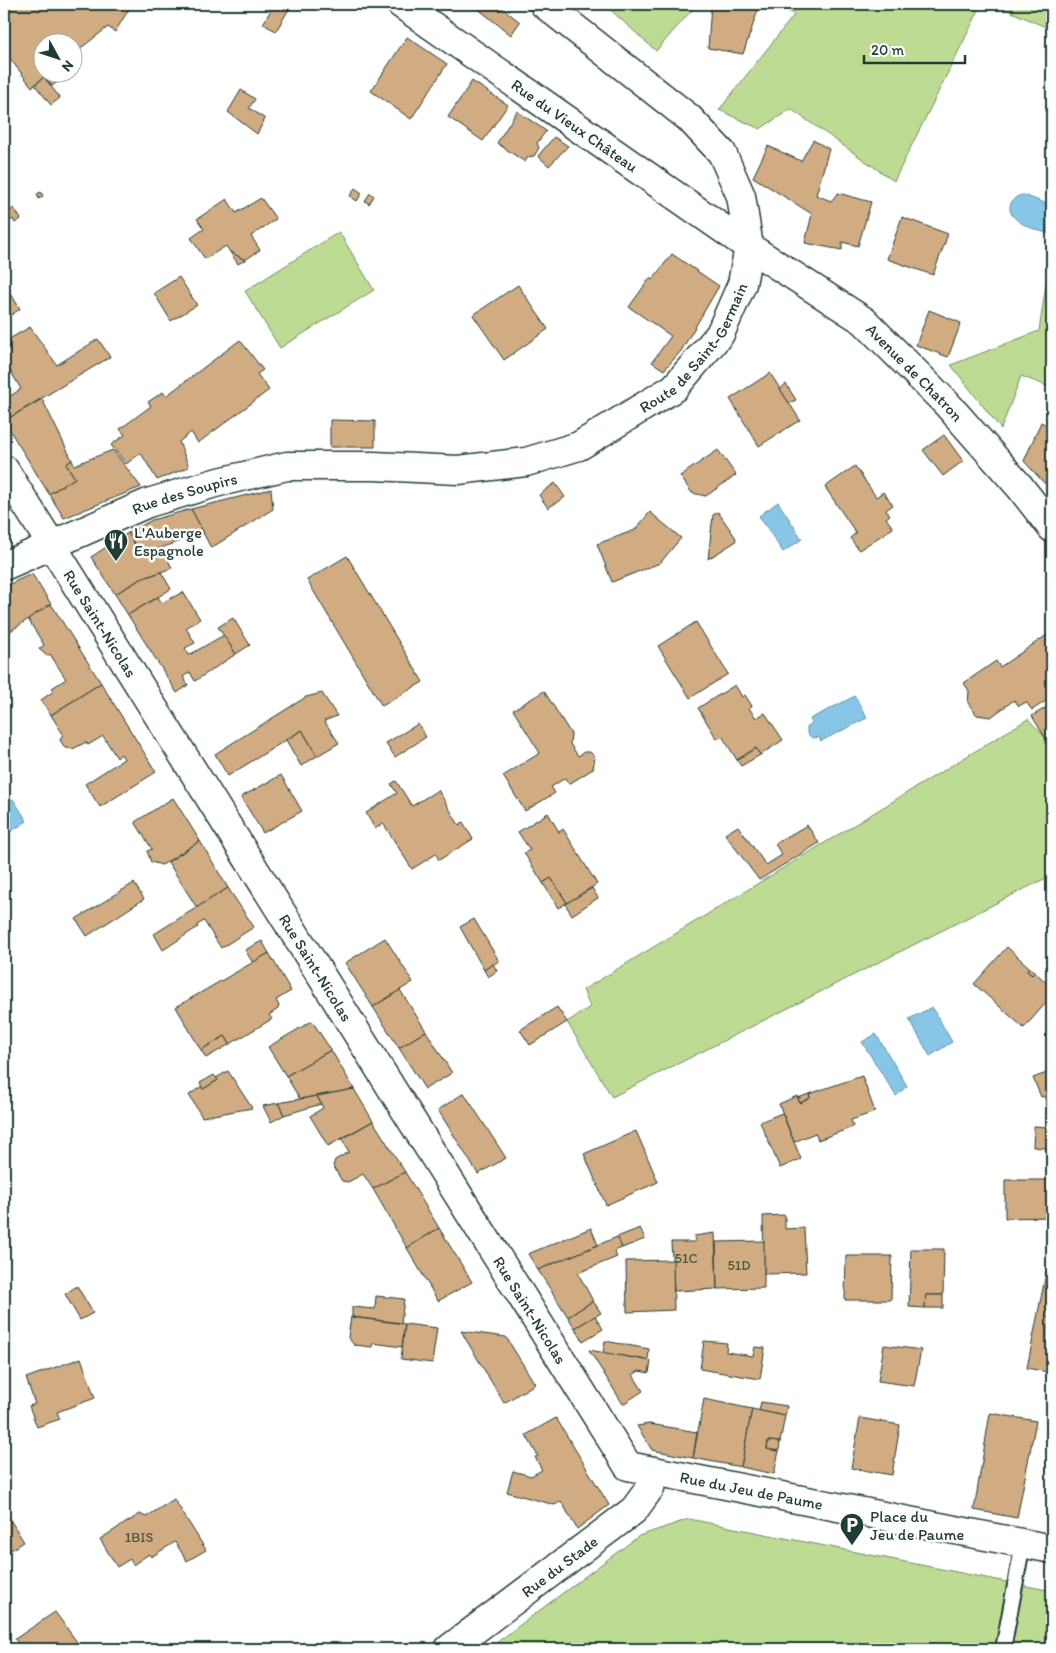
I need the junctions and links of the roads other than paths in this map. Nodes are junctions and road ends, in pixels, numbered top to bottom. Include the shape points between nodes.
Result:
1 (401, 4) edge
2 (544, 4) edge
3 (749, 247) junction
4 (287, 466) joint
5 (4, 468) edge
6 (1052, 528) edge
7 (52, 545) junction
8 (4, 566) edge
9 (641, 1469) junction
10 (1023, 1543) junction
11 (1052, 1549) edge
12 (449, 1649) edge
13 (1003, 1649) edge

1 - 3 street, Rue du Vieux Château
2 - 3 street, Route de Saint-Germain via 689,118 722,153 741,196
3 - 4 street, Route de Saint-Germain via 742,284 720,334 674,388 579,446 526,462 458,470
3 - 6 street, Avenue de Chatron via 864,321 947,404
4 - 7 street, Rue des Soupirs via 148,503
5 - 7 street, Rue Saint-Nicolas
7 - 8 street, Rue des Soupirs
7 - 9 street, Rue Saint-Nicolas
9 - 10 street, Rue du Jeu de Paume
9 - 12 street, Rue du Stade via 650,1488 634,1510
10 - 11 street, Rue du Jeu de Paume
10 - 13 lane

